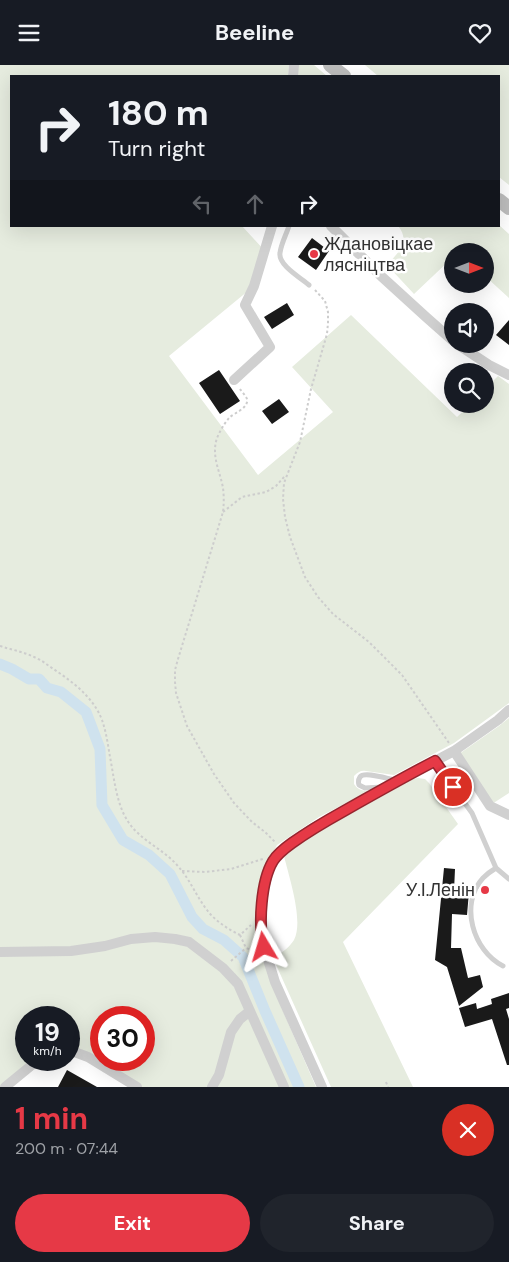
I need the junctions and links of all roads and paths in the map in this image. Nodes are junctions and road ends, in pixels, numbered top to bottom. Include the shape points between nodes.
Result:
1 (330, 65) edge
2 (343, 75) edge
3 (272, 227) edge
4 (289, 227) edge
5 (332, 227) edge
6 (309, 285) joint
7 (444, 333) edge
8 (471, 353) edge
9 (509, 375) edge
10 (234, 380) joint
11 (288, 469) junction
12 (223, 512) junction
13 (0, 646) edge
14 (509, 710) edge
15 (454, 751) junction
16 (435, 761) junction
17 (398, 781) junction
18 (388, 786) junction
19 (509, 815) edge
20 (281, 851) junction
21 (496, 868) junction
22 (182, 871) junction
23 (509, 879) edge
24 (261, 916) junction
25 (240, 935) junction
26 (246, 948) junction
27 (0, 952) edge
28 (267, 957) junction
29 (228, 963) dead end
30 (503, 966) dead end
31 (250, 1011) junction
32 (80, 1054) edge
33 (25, 1071) edge
34 (386, 1082) dead end
35 (5, 1087) edge
36 (137, 1087) edge
37 (212, 1087) edge
38 (284, 1087) edge
39 (322, 1087) edge
40 (388, 1087) edge

1 - 2 street
3 - 10 street via 245,305 270,347
4 - 6 lane via 280,259 285,267
5 - 7 street
6 - 11 path via 325,301 327,334 300,441
8 - 9 street
10 - 12 path via 247,399 243,409 230,417 220,430 216,440 216,463 224,494
11 - 12 path via 276,486 266,492 242,497
11 - 15 path via 284,483 285,517 311,588 333,614 369,642 402,675
12 - 20 path via 175,670 176,693 187,726 214,774 234,803
13 - 22 path via 36,658 86,695 102,719 116,790 127,820 147,842 163,852
14 - 15 street
15 - 16 street
15 - 19 street via 490,806
16 - 17 street
16 - 21 lane via 472,813
17 - 18 street
17 - 18 lane via 366,774 359,779 363,788
18 - 20 street via 311,829
20 - 22 path via 231,869 205,873
20 - 24 street via 269,869
21 - 23 lane
21 - 30 lane via 477,887 471,919 484,949
22 - 25 path via 207,910 219,923
24 - 25 path
24 - 28 street via 261,937
25 - 26 path
26 - 28 path
26 - 29 path
27 - 31 street via 71,951 155,937 189,942 238,984
28 - 39 street
31 - 37 street via 231,1032 219,1075
31 - 38 street
32 - 36 street
33 - 35 street
34 - 40 path

